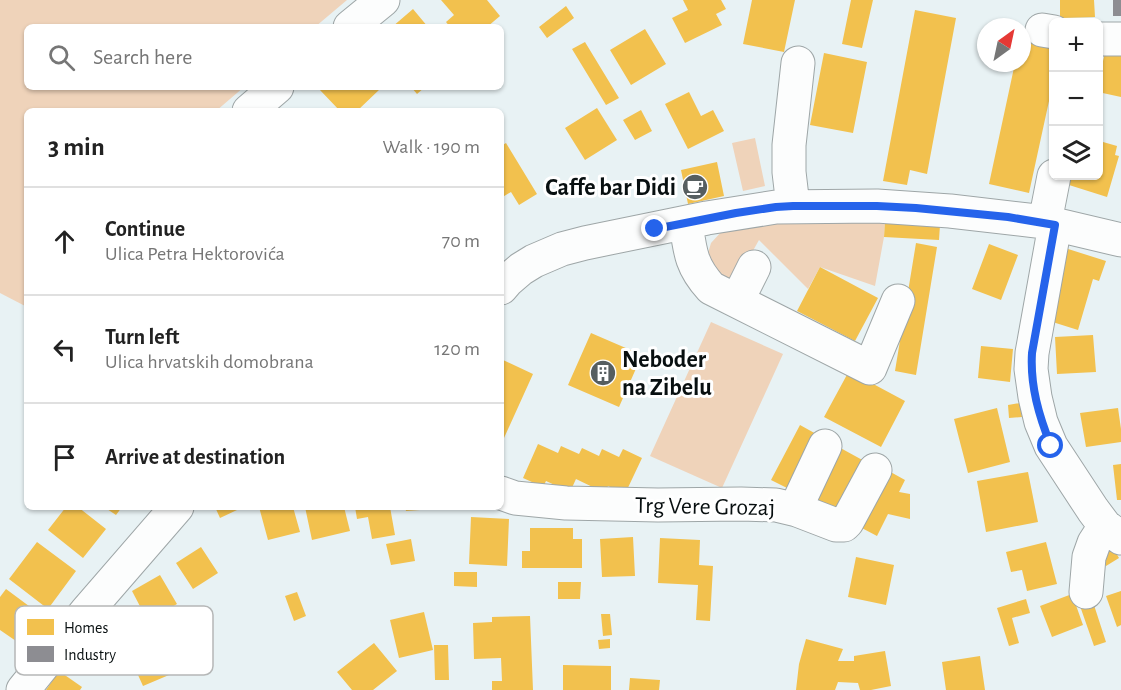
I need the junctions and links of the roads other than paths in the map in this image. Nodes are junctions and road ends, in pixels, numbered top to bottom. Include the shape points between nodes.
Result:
1 (383, 0) edge
2 (354, 24) edge
3 (1103, 39) edge
4 (1121, 39) edge
5 (798, 63) dead end
6 (274, 90) edge
7 (252, 108) edge
8 (1054, 180) edge
9 (793, 206) junction
10 (686, 223) junction
11 (1050, 224) junction
12 (1121, 240) edge
13 (754, 267) dead end
14 (505, 290) edge
15 (737, 301) junction
16 (898, 301) dead end
17 (825, 446) dead end
18 (875, 470) dead end
19 (504, 494) edge
20 (174, 510) edge
21 (797, 510) junction
22 (1113, 532) edge
23 (1086, 592) dead end
24 (91, 606) edge
25 (35, 675) edge
26 (23, 690) edge

1 - 2 street
3 - 4 street
5 - 9 street via 789,145
6 - 7 street
8 - 11 street
9 - 10 street
9 - 11 street via 916,208
10 - 14 street via 627,234 568,257 534,261 521,269
10 - 15 street via 691,255 702,278 711,288
11 - 12 street
11 - 22 street via 1032,353 1035,397 1051,446 1093,510
13 - 15 street
15 - 16 street via 870,368
17 - 21 street
18 - 21 street, Trg Vere Grozaj via 844,525
19 - 21 street, Trg Vere Grozaj via 566,503 762,504
20 - 24 street
22 - 23 street via 1094,543
25 - 26 street

